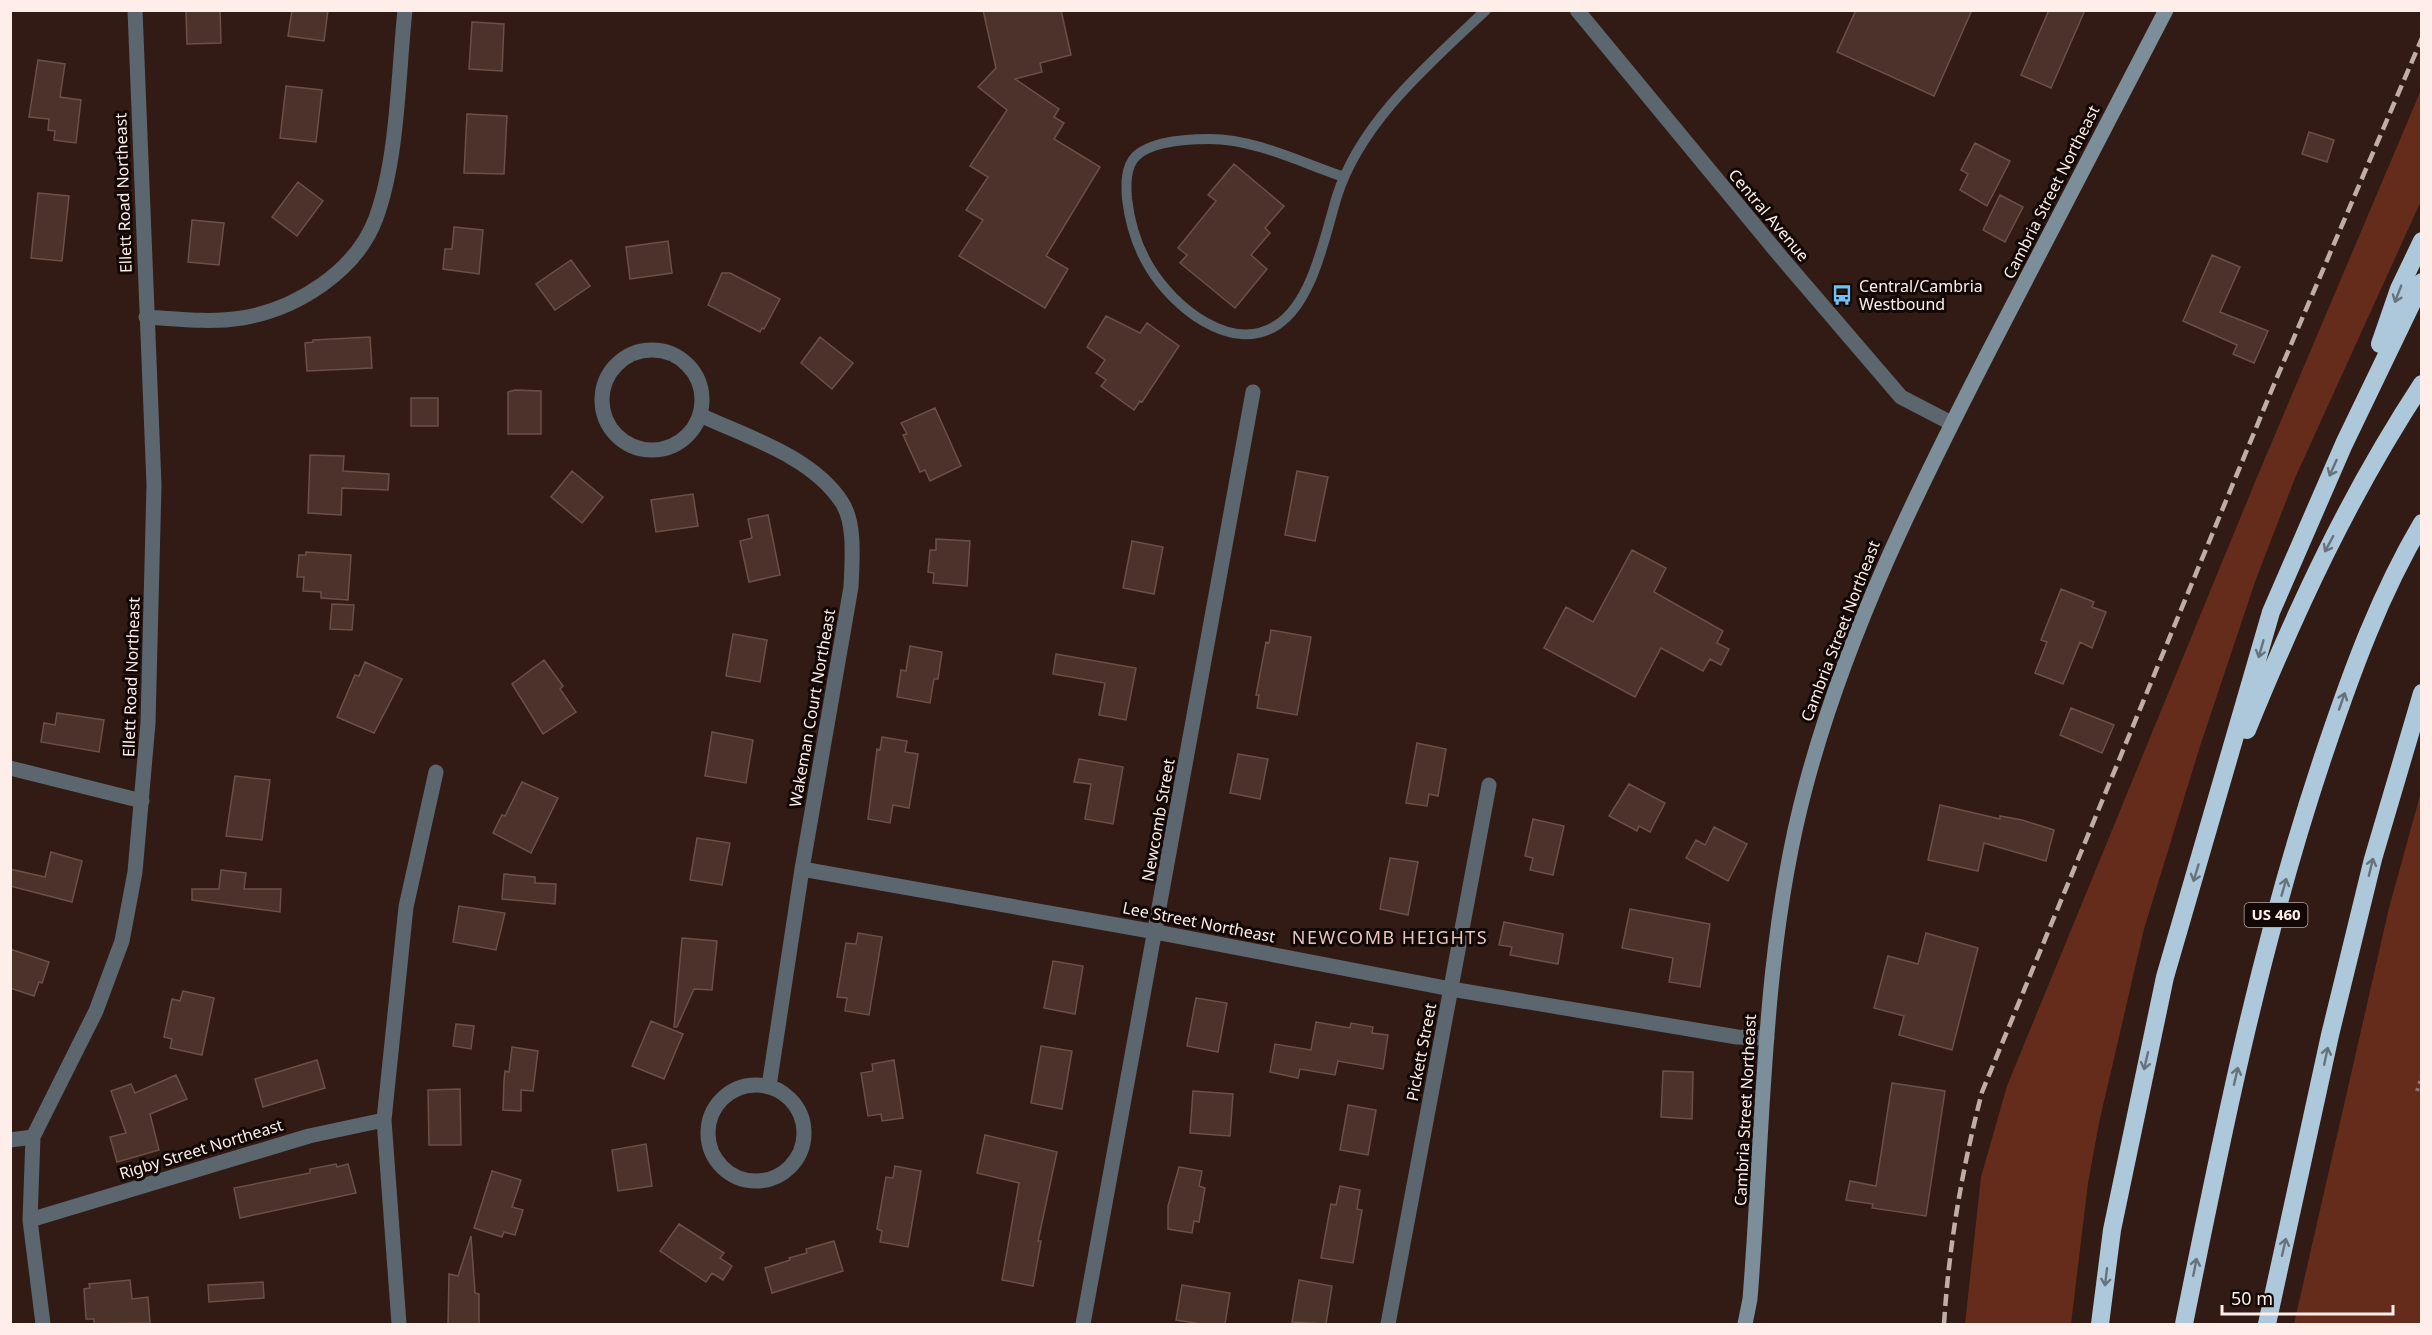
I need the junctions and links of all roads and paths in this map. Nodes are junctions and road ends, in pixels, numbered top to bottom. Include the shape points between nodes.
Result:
1 (135, 10) edge
2 (405, 10) edge
3 (1486, 10) edge
4 (1577, 10) edge
5 (2166, 10) edge
6 (1344, 177) junction
7 (2421, 240) edge
8 (2421, 282) edge
9 (146, 317) junction
10 (2421, 384) edge
11 (1253, 392) dead end
12 (700, 415) junction
13 (1952, 423) junction
14 (2344, 444) junction
15 (2421, 524) edge
16 (2421, 693) edge
17 (10, 768) edge
18 (436, 772) dead end
19 (1489, 785) dead end
20 (142, 801) junction
21 (2213, 817) junction
22 (802, 869) junction
23 (1156, 932) junction
24 (1452, 989) junction
25 (1767, 1038) junction
26 (2421, 1075) edge
27 (769, 1086) junction
28 (2417, 1091) dead end
29 (384, 1120) junction
30 (33, 1137) junction
31 (10, 1140) edge
32 (30, 1220) junction
33 (1750, 1299) junction
34 (43, 1324) edge
35 (399, 1324) edge
36 (1083, 1324) edge
37 (1388, 1324) edge
38 (1745, 1324) edge
39 (1755, 1324) edge
40 (2100, 1324) edge
41 (2184, 1324) edge
42 (2266, 1324) edge

1 - 9 street, Ellett Road Northeast
2 - 9 street via 388,177 375,221 351,258 317,290 274,310 242,318 202,321
3 - 6 lane via 1383,117
4 - 13 street, Central Avenue via 1901,397
5 - 13 main road, Cambria Street Northeast
6 - 6 lane via 1297,306 1281,322 1260,333 1230,332 1188,310 1160,283 1149,266 1130,220 1126,187 1131,163 1147,150 1184,140 1232,141
7 -> 14 highway
8 - 14 highway
9 - 20 street, Ellett Road Northeast via 154,484 151,644
10 -> 21 highway via 2379,450 2323,554
11 - 23 street, Newcomb Street
12 - 12 street via 702,396 698,378 687,363 671,353 652,349 634,352 613,366 602,389 602,414 614,436 636,449 656,452 675,446 691,433
12 - 22 street, Wakeman Court Northeast via 814,472 842,502 853,540 852,586
13 - 25 main road, Cambria Street Northeast via 1884,562 1819,740 1782,900
14 -> 21 highway via 2271,612
41 -> 15 highway, US 460 via 2257,985 2306,808 2356,659
42 -> 16 highway via 2373,859
17 - 20 street
18 - 29 street via 406,907
19 - 24 street, Pickett Street
20 - 30 street, Ellett Road Northeast via 135,872 122,941 96,1011
21 -> 40 highway via 2165,977 2142,1080 2112,1230
22 - 23 street, Lee Street Northeast
22 - 27 street, Wakeman Court Northeast
23 - 24 street, Lee Street Northeast
23 - 36 street, Newcomb Street
24 - 25 street, Lee Street Northeast
24 - 37 street, Pickett Street
25 - 33 main road, Cambria Street Northeast
26 - 28 path
27 - 27 street via 747,1085 727,1094 713,1111 708,1132 711,1150 720,1166 736,1178 754,1182 772,1179 789,1170 802,1150 805,1127 799,1109 786,1094
29 - 32 street, Rigby Street Northeast via 309,1136
29 - 35 street
30 - 31 street
30 - 32 street, Ellett Road Northeast
32 - 34 street, Ellett Road Northeast
33 - 38 main road, Cambria Street Northeast
33 - 39 street

